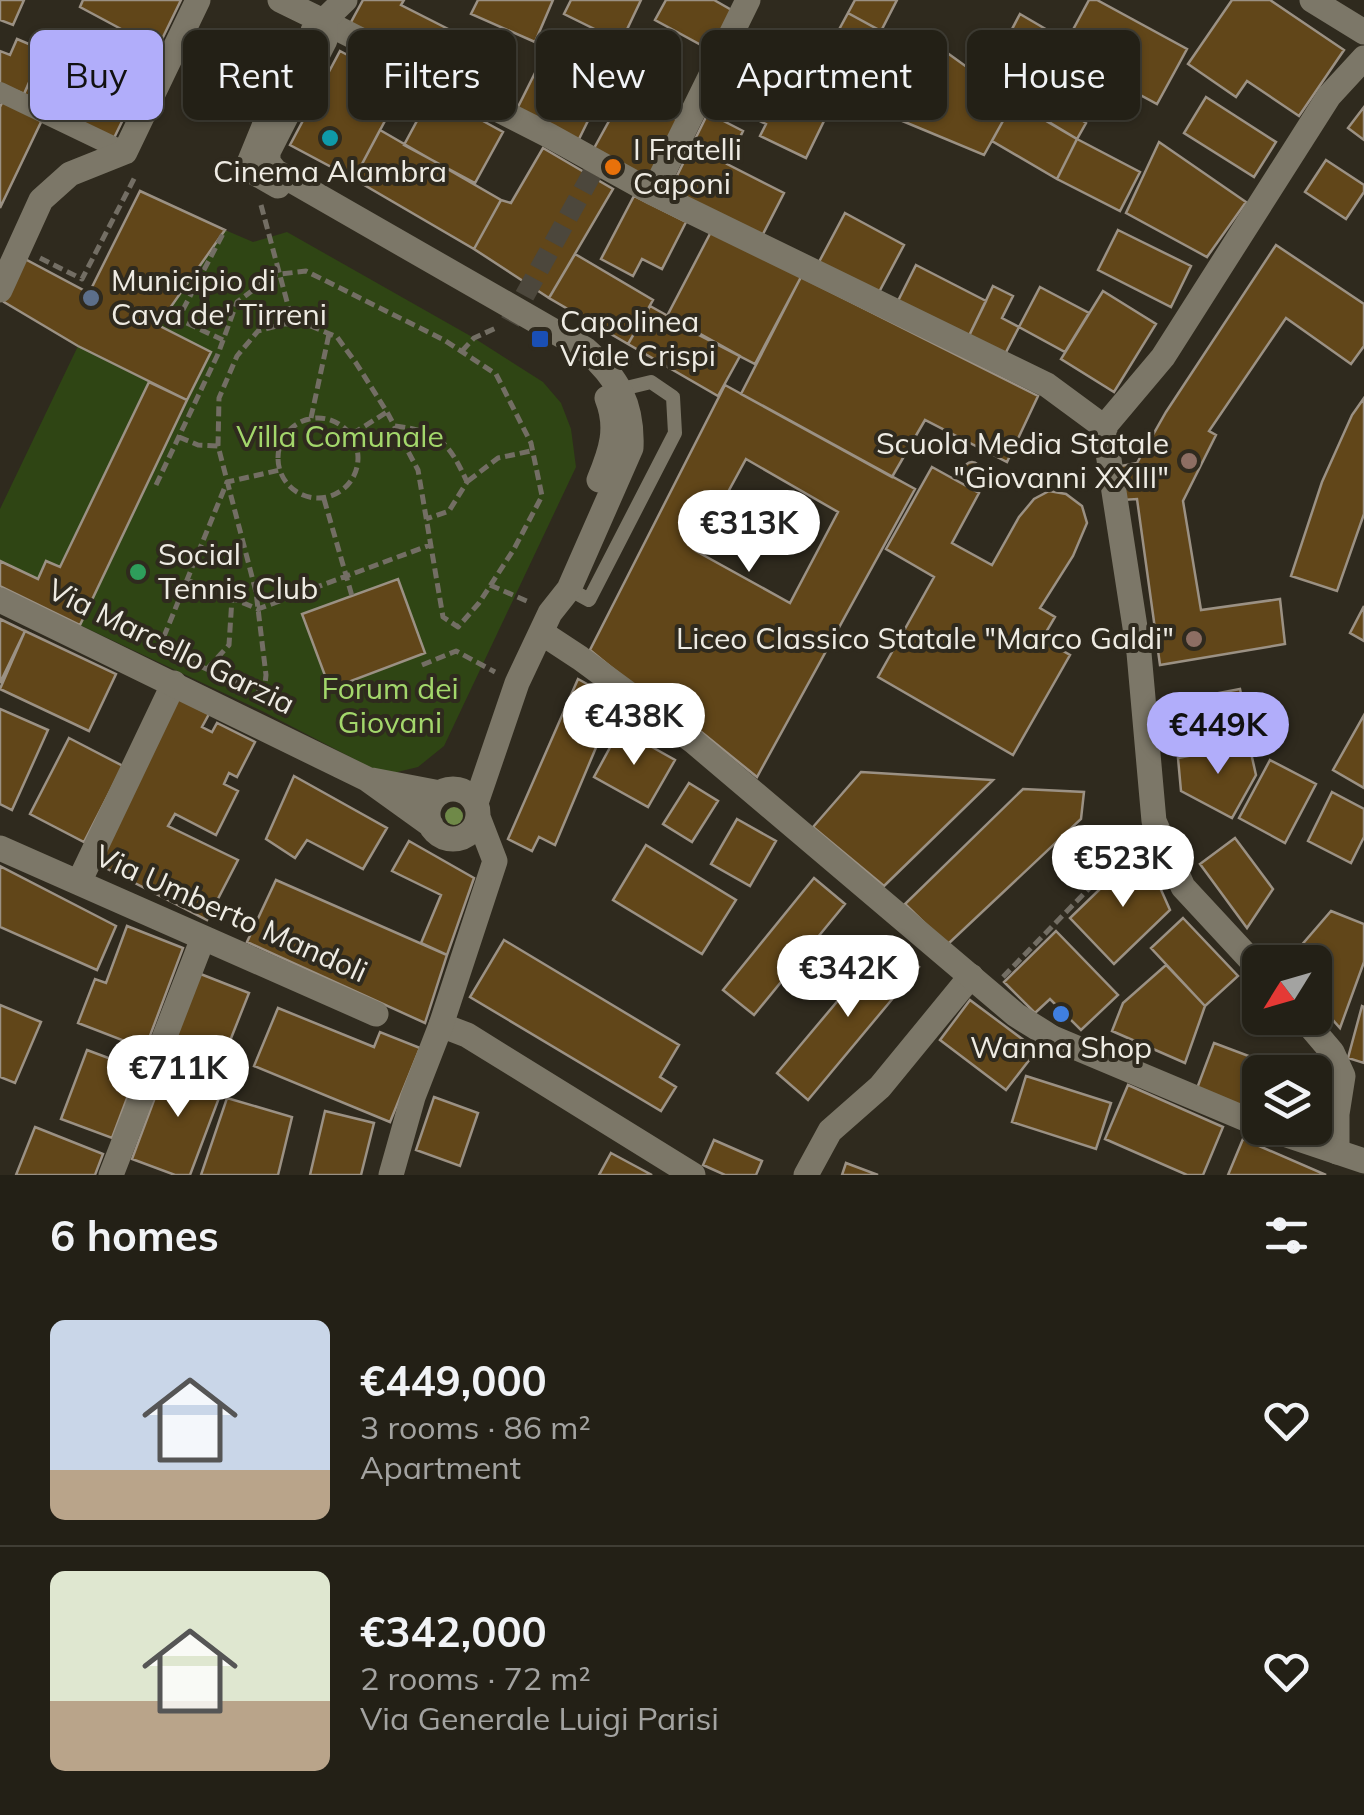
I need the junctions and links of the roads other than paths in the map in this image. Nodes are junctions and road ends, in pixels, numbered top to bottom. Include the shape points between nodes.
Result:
1 (198, 0) edge
2 (280, 0) edge
3 (345, 0) edge
4 (748, 0) edge
5 (1312, 0) edge
6 (325, 22) junction
7 (1364, 32) edge
8 (1364, 58) edge
9 (0, 92) edge
10 (134, 158) junction
11 (653, 193) junction
12 (0, 290) edge
13 (622, 390) junction
14 (1104, 427) junction
15 (568, 589) junction
16 (0, 600) edge
17 (542, 617) junction
18 (174, 683) junction
19 (496, 742) junction
20 (367, 779) junction
21 (443, 791) junction
22 (477, 810) junction
23 (432, 826) junction
24 (0, 848) edge
25 (80, 882) junction
26 (203, 938) junction
27 (1242, 951) edge
28 (981, 983) junction
29 (376, 1014) dead end
30 (442, 1025) junction
31 (1318, 1035) edge
32 (1354, 1080) edge
33 (1242, 1117) edge
34 (1317, 1145) edge
35 (1337, 1152) junction
36 (1364, 1161) edge
37 (111, 1175) edge
38 (391, 1175) edge
39 (693, 1175) edge
40 (806, 1175) edge

1 - 10 street
2 - 6 street
3 - 6 street
4 - 11 street
5 - 7 street
6 - 11 street
6 - 13 street via 325,40 268,152 275,171 585,349
6 - 17 street via 311,33 250,155 255,173 597,380 614,418 612,445
8 - 14 street via 1329,96 1163,357
9 - 10 street
10 - 12 street via 70,174 41,200
11 - 14 street via 1048,385
13 - 15 street via 630,448
13 - 15 lane via 651,382 673,397 675,433 588,600
14 - 27 street via 1139,653 1154,822 1182,886
15 - 17 street
16 - 18 street, Via Marcello Garzia via 154,660
17 - 19 street
17 - 28 street via 580,658 694,742
18 - 20 street, Via Marcello Garzia
18 - 25 street
19 - 21 street
19 - 22 street
20 - 21 street
20 - 23 street
21 - 22 street via 466,793
21 - 23 street via 428,811
22 - 23 street via 471,831 458,838
22 - 30 street via 495,861
24 - 25 street, Via Umberto Mandoli
25 - 26 street, Via Umberto Mandoli
26 - 29 street, Via Umberto Mandoli
26 - 37 street
28 - 33 street via 1054,1038
28 - 40 street via 830,1130
30 - 38 street
30 - 39 street
31 - 32 street
32 - 35 street via 1337,1114
34 - 35 street
35 - 36 street

